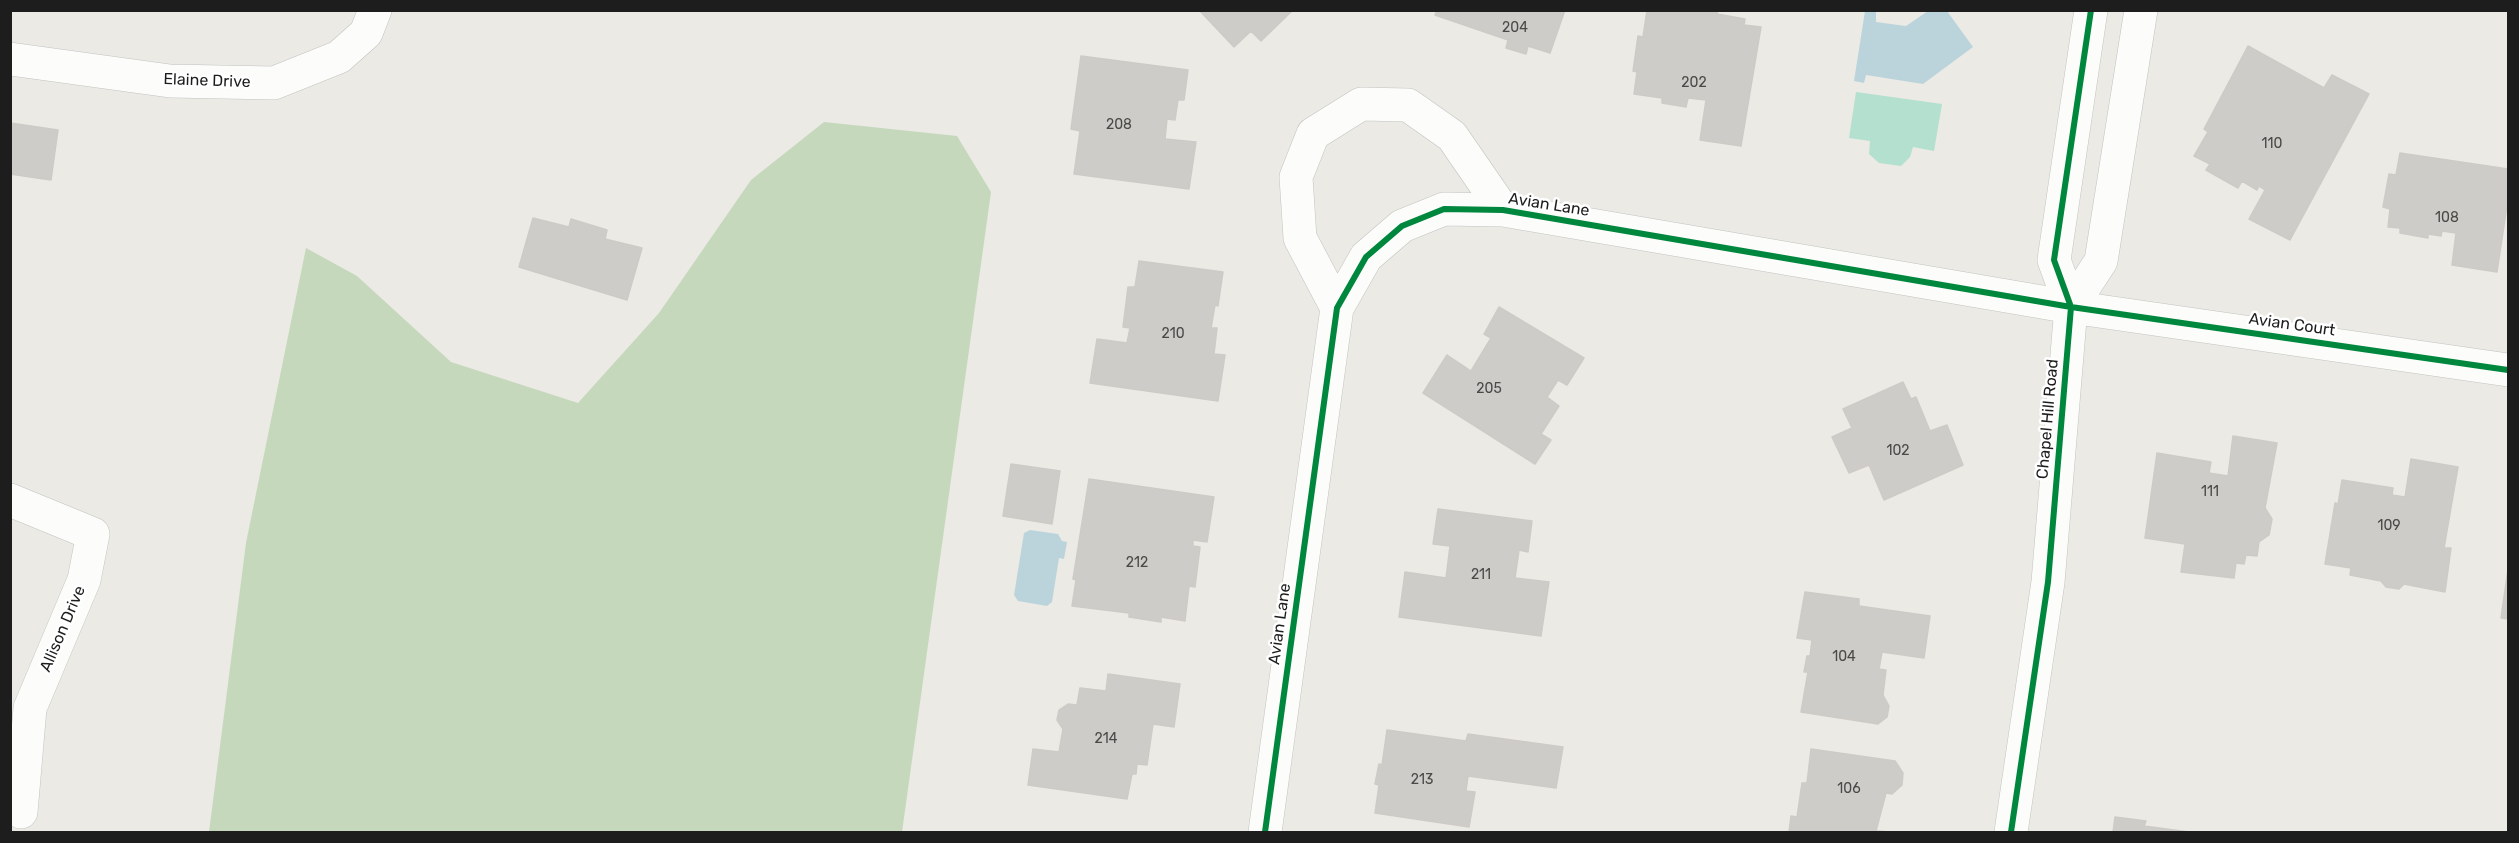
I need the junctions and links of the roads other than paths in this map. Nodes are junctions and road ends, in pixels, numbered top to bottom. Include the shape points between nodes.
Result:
1 (375, 10) edge
2 (2091, 10) edge
3 (2141, 10) edge
4 (10, 59) edge
5 (1503, 210) junction
6 (2071, 307) junction
7 (1337, 308) junction
8 (2508, 370) edge
9 (10, 500) edge
10 (21, 812) dead end
11 (1265, 832) edge
12 (2011, 832) edge

1 - 4 street, Elaine Drive via 366,33 339,57 274,83 170,81
2 - 6 street, Chapel Hill Road via 2054,260
3 - 6 street, Chapel Hill Road via 2101,261
5 - 6 street, Avian Lane
5 - 7 street, Avian Lane via 1444,209 1402,226 1366,257
5 - 7 street via 1452,136 1408,105 1361,104 1313,134 1296,177 1300,238
6 - 8 street, Avian Court
6 - 12 street, Chapel Hill Road via 2048,582
7 - 11 street, Avian Lane
9 - 10 street, Allison Drive via 93,534 84,580 30,708

